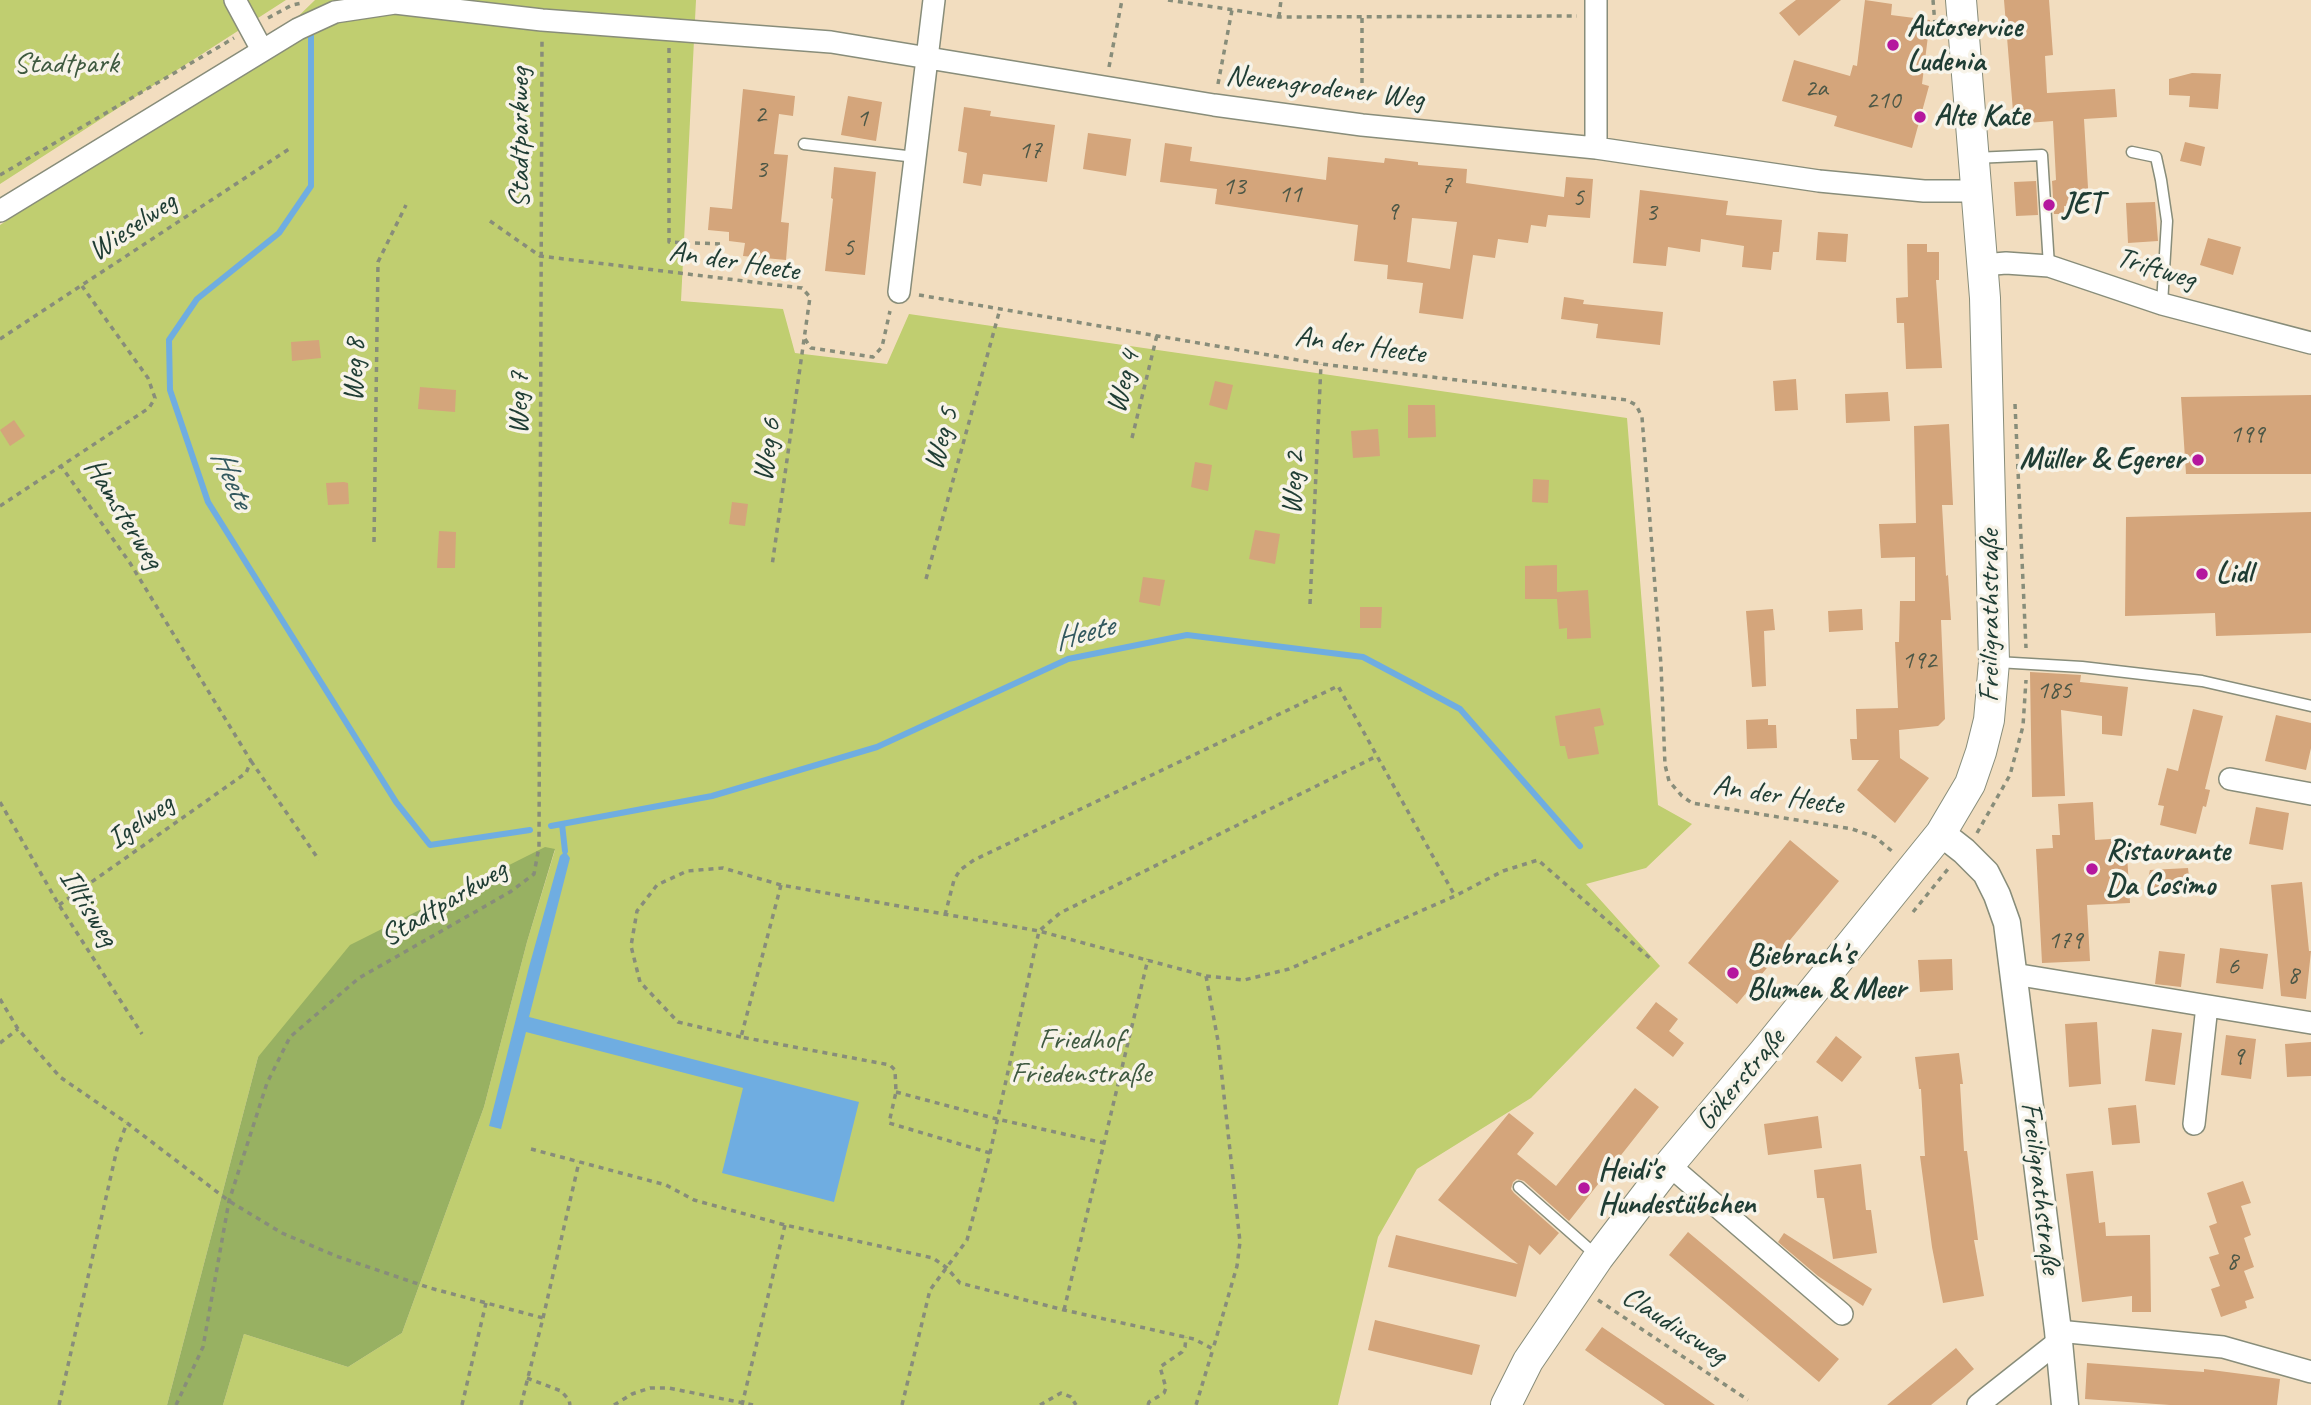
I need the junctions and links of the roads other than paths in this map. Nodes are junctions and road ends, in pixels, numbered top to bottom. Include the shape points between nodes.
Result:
1 (235, 0) edge
2 (934, 0) edge
3 (1961, 0) edge
4 (1596, 8) edge
5 (262, 50) junction
6 (927, 57) junction
7 (804, 144) dead end
8 (1597, 148) junction
9 (2133, 152) dead end
10 (915, 157) junction
11 (1974, 158) junction
12 (1976, 191) junction
13 (0, 211) edge
14 (1983, 265) junction
15 (2049, 266) junction
16 (899, 292) road end
17 (2162, 304) junction
18 (2311, 343) edge
19 (1994, 662) junction
20 (2311, 706) edge
21 (2230, 779) dead end
22 (2311, 794) edge
23 (1941, 833) junction
24 (2014, 974) junction
25 (2207, 1006) junction
26 (2311, 1023) edge
27 (2194, 1124) dead end
28 (1669, 1165) junction
29 (1519, 1187) dead end
30 (1598, 1258) junction
31 (1842, 1314) dead end
32 (2059, 1336) junction
33 (2311, 1372) edge
34 (1506, 1405) edge
35 (1978, 1405) edge
36 (2066, 1405) edge

1 - 5 street
2 - 6 street
3 - 11 main road, Freiligrathstraße
4 - 8 street
5 - 6 street, Neuengrodener Weg via 335,12 393,3 542,20 831,42
5 - 13 street, Neuengrodener Weg
6 - 8 street, Neuengrodener Weg via 1214,105
6 - 10 street
7 - 10 lane
8 - 12 street, Neuengrodener Weg via 1819,181
9 - 17 lane via 2156,157 2161,180 2167,221
10 - 16 street
11 - 12 main road, Freiligrathstraße
11 - 15 lane via 2042,155
12 - 14 main road, Freiligrathstraße
14 - 15 street, Triftweg
14 - 19 main road, Freiligrathstraße
15 - 17 street, Triftweg
17 - 18 street, Triftweg
19 - 20 lane via 2202,681
19 - 23 main road, Freiligrathstraße via 1981,752 1970,784
21 - 22 street
23 - 24 street, Freiligrathstraße via 1986,873 2007,923
23 - 28 main road, Gökerstraße
24 - 25 street
24 - 32 street, Freiligrathstraße
25 - 26 street
25 - 27 street
28 - 30 main road, Gökerstraße
28 - 31 street
29 - 30 lane
30 - 34 main road, Gökerstraße via 1528,1362
32 - 33 street via 2224,1347
32 - 35 street
32 - 36 street, Freiligrathstraße

